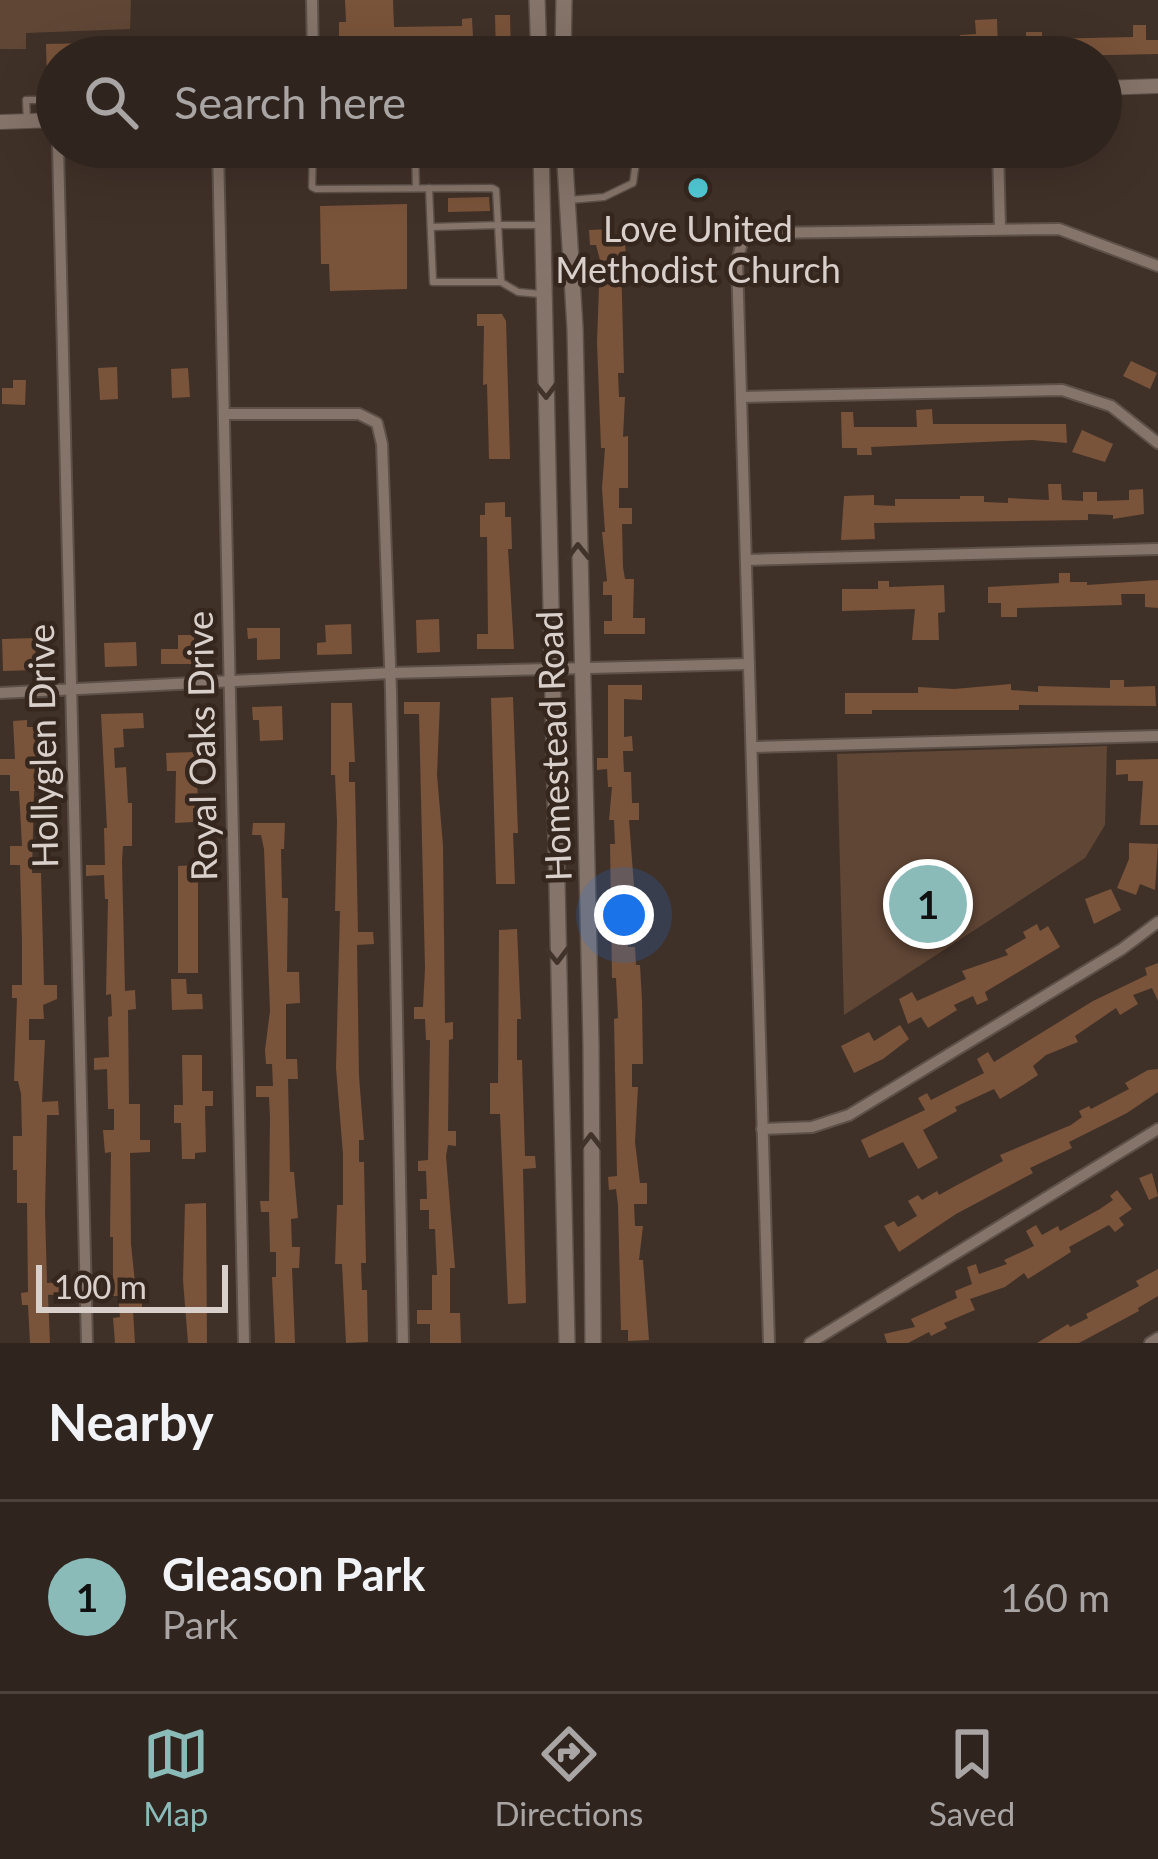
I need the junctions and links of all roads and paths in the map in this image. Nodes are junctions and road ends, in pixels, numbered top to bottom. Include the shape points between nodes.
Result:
1 (312, 0) edge
2 (537, 0) edge
3 (564, 0) edge
4 (313, 36) edge
5 (538, 36) edge
6 (563, 36) edge
7 (1158, 86) edge
8 (1122, 87) edge
9 (36, 100) edge
10 (27, 121) junction
11 (36, 121) edge
12 (0, 122) edge
13 (59, 168) edge
14 (218, 168) edge
15 (312, 168) edge
16 (416, 168) edge
17 (541, 168) edge
18 (565, 168) edge
19 (635, 168) edge
20 (999, 168) edge
21 (416, 188) junction
22 (429, 188) junction
23 (454, 188) junction
24 (479, 188) junction
25 (454, 198) dead end
26 (480, 198) dead end
27 (566, 200) junction
28 (455, 212) dead end
29 (480, 212) dead end
30 (542, 224) junction
31 (481, 225) junction
32 (498, 225) junction
33 (430, 226) junction
34 (456, 226) junction
35 (1000, 227) junction
36 (1158, 266) edge
37 (501, 282) junction
38 (544, 294) junction
39 (544, 328) junction
40 (574, 328) junction
41 (742, 397) junction
42 (224, 414) junction
43 (1158, 442) edge
44 (577, 458) junction
45 (547, 459) junction
46 (1158, 549) edge
47 (746, 560) junction
48 (749, 664) junction
49 (580, 669) junction
50 (552, 670) junction
51 (391, 673) junction
52 (230, 680) junction
53 (71, 688) junction
54 (0, 693) edge
55 (1158, 736) edge
56 (752, 747) junction
57 (586, 878) junction
58 (555, 879) junction
59 (1158, 922) edge
60 (591, 1043) junction
61 (558, 1045) junction
62 (762, 1129) junction
63 (1158, 1129) edge
64 (562, 1208) junction
65 (592, 1208) junction
66 (1158, 1338) edge
67 (86, 1343) edge
68 (244, 1343) edge
69 (403, 1343) edge
70 (567, 1343) edge
71 (593, 1343) edge
72 (769, 1343) edge
73 (810, 1343) edge
74 (1150, 1343) edge

1 - 4 street
2 - 5 main road
3 - 6 main road
7 - 8 street
9 - 10 lane via 26,100
10 - 11 street
10 - 12 street
13 - 53 street, Hollyglen Drive
14 - 42 street, Royal Oaks Drive
15 - 21 lane via 316,189
16 - 21 lane
17 - 30 main road, Homestead Road
18 - 27 main road, Homestead Road
19 - 27 lane via 633,183 604,197
20 - 35 street
21 - 22 lane
22 - 23 lane
22 - 33 lane
23 - 24 lane
23 - 25 lane
24 - 26 lane
24 - 32 lane via 496,190
27 - 40 main road, Homestead Road
28 - 34 lane
29 - 31 lane
30 - 32 lane
30 - 38 main road, Homestead Road
31 - 32 lane
31 - 34 lane
32 - 37 lane
33 - 34 lane
33 - 37 lane via 433,281
35 - 36 street via 1059,229
35 - 41 street via 743,239
37 - 38 lane
38 - 39 main road, Homestead Road
39 - 40 main road
39 -> 45 main road, Homestead Road
40 - 44 main road, Homestead Road
41 - 43 street via 1062,390 1111,406
41 - 47 street
42 - 51 street via 328,411 377,424 386,469
42 - 52 street, Royal Oaks Drive
44 - 45 main road
49 -> 44 main road, Homestead Road
45 - 50 main road, Homestead Road
46 - 47 street
47 - 48 street
48 - 49 street
48 - 56 street
49 - 50 street
49 - 57 main road, Homestead Road
50 - 51 street
50 - 58 main road, Homestead Road
51 - 52 street
51 - 69 street
52 - 53 street
52 - 68 street, Royal Oaks Drive
53 - 54 street
53 - 67 street, Hollyglen Drive
55 - 56 street
56 - 62 street
57 - 58 main road
57 - 60 main road, Homestead Road
58 -> 61 main road, Homestead Road
59 - 62 street via 849,1115
60 - 61 main road
65 -> 60 main road, Homestead Road
61 - 64 main road, Homestead Road
62 - 72 street
63 - 73 street
64 - 65 main road
64 - 70 main road, Homestead Road
65 - 71 main road, Homestead Road
66 - 74 street

